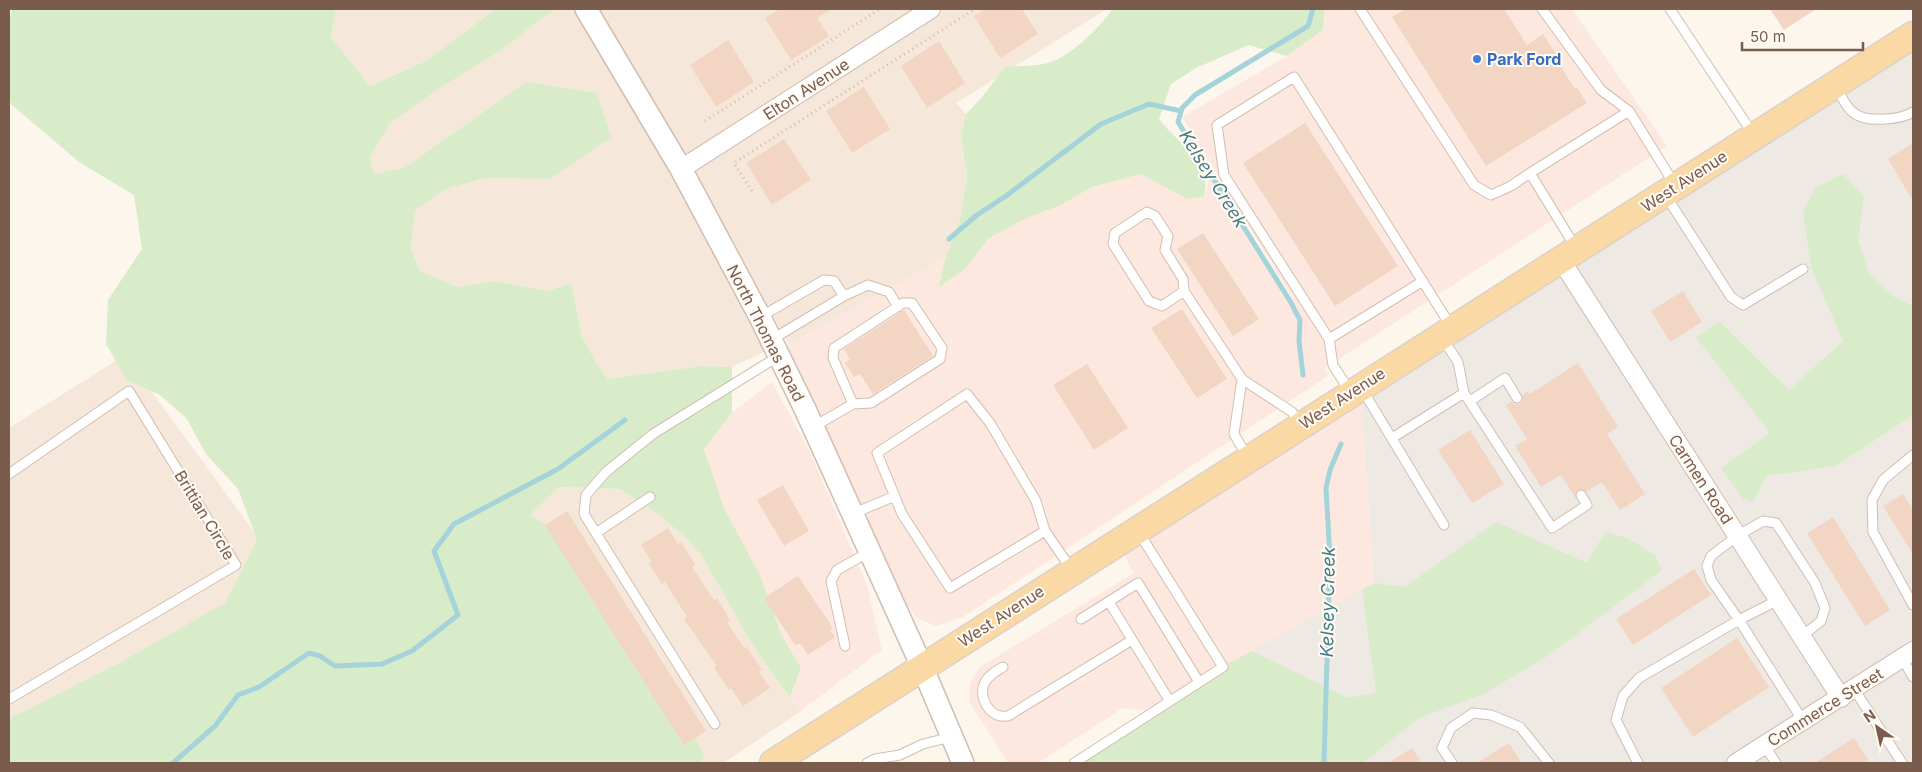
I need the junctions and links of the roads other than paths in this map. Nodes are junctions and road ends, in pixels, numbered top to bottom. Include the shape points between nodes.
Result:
1 (586, 9) edge
2 (931, 9) edge
3 (1360, 9) edge
4 (1542, 9) edge
5 (1670, 9) edge
6 (1913, 35) edge
7 (1834, 85) junction
8 (1629, 111) junction
9 (1913, 112) edge
10 (1754, 136) junction
11 (681, 169) junction
12 (1530, 173) junction
13 (1670, 190) junction
14 (1569, 255) junction
15 (1803, 269) dead end
16 (1423, 281) junction
17 (1184, 291) junction
18 (844, 296) junction
19 (898, 307) junction
20 (760, 317) junction
21 (1446, 332) junction
22 (1329, 339) junction
23 (775, 348) junction
24 (1242, 379) junction
25 (1355, 390) junction
26 (1464, 393) junction
27 (1518, 398) dead end
28 (1470, 402) junction
29 (854, 404) junction
30 (1300, 425) junction
31 (813, 427) junction
32 (1392, 438) junction
33 (1910, 457) edge
34 (1248, 458) junction
35 (1913, 468) edge
36 (9, 474) edge
37 (1581, 495) dead end
38 (895, 496) junction
39 (650, 497) dead end
40 (852, 514) junction
41 (1444, 525) dead end
42 (1137, 530) junction
43 (1045, 531) junction
44 (596, 533) junction
45 (1737, 536) junction
46 (869, 552) junction
47 (1073, 570) junction
48 (1778, 600) junction
49 (1109, 602) junction
50 (1913, 605) edge
51 (1081, 619) dead end
52 (1740, 620) junction
53 (1801, 637) junction
54 (1132, 640) junction
55 (845, 646) dead end
56 (1908, 654) edge
57 (1003, 667) dead end
58 (923, 669) junction
59 (1913, 677) edge
60 (1199, 682) junction
61 (1847, 693) junction
62 (9, 699) edge
63 (1169, 700) junction
64 (1803, 721) junction
65 (715, 724) dead end
66 (952, 737) junction
67 (1764, 745) junction
68 (773, 763) edge
69 (867, 763) edge
70 (963, 763) edge
71 (1074, 763) edge
72 (1452, 763) edge
73 (1549, 763) edge
74 (1638, 763) edge
75 (1736, 763) edge
76 (1776, 763) edge
77 (1902, 763) edge

1 - 11 street, North Thomas Road
2 - 11 street, Elton Avenue
3 - 12 lane via 1474,185 1491,196
4 - 8 lane via 1601,90
5 - 10 lane
6 - 7 main road, West Avenue
7 - 9 lane via 1853,113 1868,120 1906,116
7 - 10 main road, West Avenue
8 - 12 lane
8 - 13 lane
10 - 13 main road, West Avenue
11 - 20 street, North Thomas Road
12 - 14 lane
13 - 14 main road, West Avenue
13 - 15 lane via 1731,297 1743,305
14 - 21 main road, West Avenue
14 - 45 street, Carmen Road
16 - 21 lane
16 - 22 lane
16 - 22 lane via 1294,77 1217,125 1224,175
17 - 17 lane via 1162,306 1149,301 1113,244 1115,233 1147,212 1155,216 1168,236 1165,250 1183,279
17 - 24 lane
18 - 19 lane via 868,285 888,292
18 - 20 lane via 834,281 824,280
18 - 23 lane
19 - 29 lane via 834,348 833,358
19 - 29 lane via 902,303 912,303 942,348 940,359 871,403
20 - 23 street, North Thomas Road
21 - 25 main road, West Avenue
21 - 26 lane via 1458,362
22 - 25 lane via 1333,365
23 - 31 street, North Thomas Road
23 - 44 lane via 653,434 606,472 586,494 584,514
24 - 30 lane via 1292,412
24 - 34 lane via 1234,434
25 - 30 main road, West Avenue
25 - 32 lane
26 - 28 lane
26 - 32 lane
27 - 28 lane via 1505,378
28 - 37 lane via 1552,528 1587,505
29 - 31 lane
30 - 34 main road, West Avenue
31 - 40 street, North Thomas Road
32 - 41 lane
33 - 35 lane
33 - 50 lane via 1884,480 1872,500 1873,532
34 - 42 main road, West Avenue
36 - 62 lane, Brittian Circle via 129,391 236,565
38 - 40 lane
38 - 43 lane via 902,514 950,588
38 - 43 lane via 877,453 967,394 990,423 1036,501
39 - 44 lane
40 - 46 street, North Thomas Road
42 - 47 main road, West Avenue
42 - 60 lane via 1223,667
43 - 47 lane
44 - 65 lane
45 - 48 street, Carmen Road
45 - 52 lane via 1711,556 1707,566 1711,580
45 - 53 lane via 1763,521 1776,523 1810,575 1825,608 1822,621
46 - 55 lane via 838,570 831,581
46 - 58 street, North Thomas Road
47 - 58 main road, West Avenue
48 - 52 lane
48 - 53 street, Carmen Road
49 - 51 lane
49 - 54 lane
49 - 60 lane via 1138,583
52 - 64 lane
52 - 74 lane via 1639,678 1623,696 1616,720
53 - 61 street, Carmen Road
54 - 57 lane via 1008,716 999,717 992,712 982,692 985,682
54 - 63 lane
56 - 59 lane
56 - 61 street, Commerce Street
58 - 66 street, North Thomas Road
58 - 68 main road, West Avenue
60 - 63 lane
61 - 64 street, Commerce Street
61 - 77 lane
63 - 71 lane
64 - 67 street, Commerce Street
66 - 69 lane
66 - 70 street, North Thomas Road
67 - 75 street, Commerce Street
67 - 76 lane
72 - 73 lane via 1442,748 1451,728 1473,714 1492,715 1520,727

